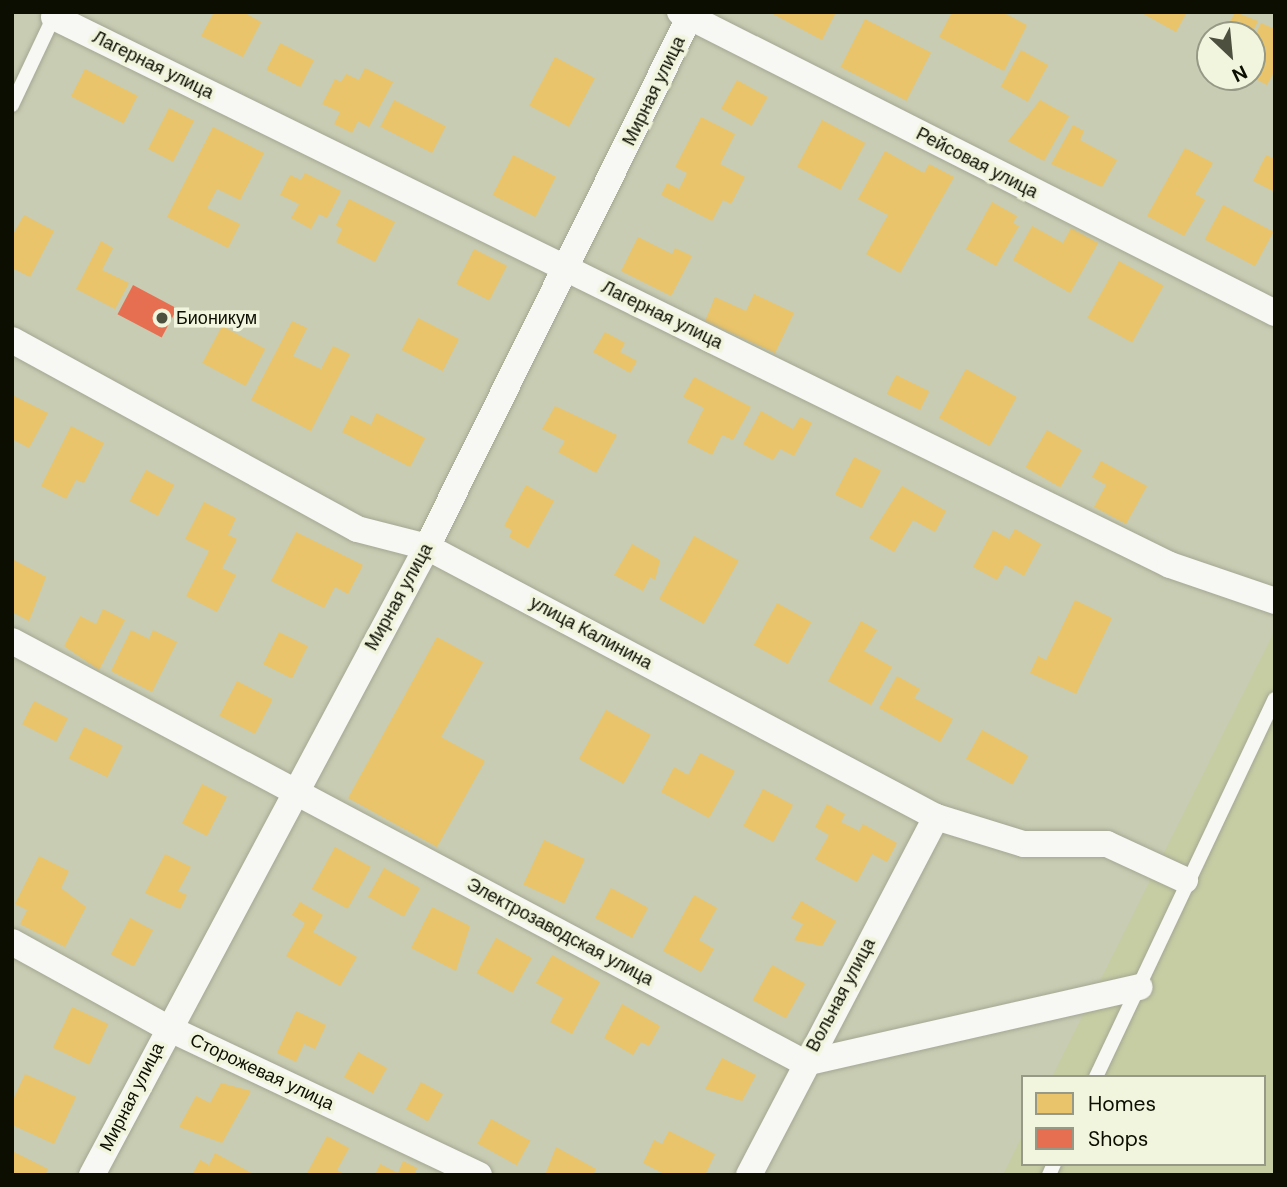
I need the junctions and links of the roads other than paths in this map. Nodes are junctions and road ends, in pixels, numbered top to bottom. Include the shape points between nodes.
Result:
1 (687, 14) edge
2 (55, 15) edge
3 (12, 105) edge
4 (569, 269) junction
5 (1275, 313) edge
6 (12, 340) edge
7 (427, 547) junction
8 (1275, 601) edge
9 (12, 641) edge
10 (1275, 699) edge
11 (293, 789) junction
12 (936, 817) junction
13 (1185, 880) junction
14 (12, 942) edge
15 (1139, 987) junction
16 (168, 1028) junction
17 (805, 1063) junction
18 (1097, 1075) edge
19 (92, 1175) edge
20 (479, 1175) edge
21 (749, 1175) edge

1 - 4 street, Мирная улица
1 - 5 street, Рейсовая улица
2 - 3 lane
2 - 4 street, Лагерная улица
4 - 7 street, Мирная улица
4 - 8 street, Лагерная улица via 1170,565
6 - 7 street, улица Калинина via 357,529
7 - 11 street, Мирная улица
7 - 12 street, улица Калинина
9 - 11 street, Электрозаводская улица
10 - 13 lane
11 - 16 street, Мирная улица
11 - 17 street, Электрозаводская улица
12 - 13 street, улица Калинина via 1024,844 1107,844
12 - 17 street, Вольная улица
13 - 15 lane
14 - 16 street, Сторожевая улица
15 - 17 street
15 - 18 lane
16 - 19 street, Мирная улица
16 - 20 street, Сторожевая улица
17 - 21 street, Вольная улица

